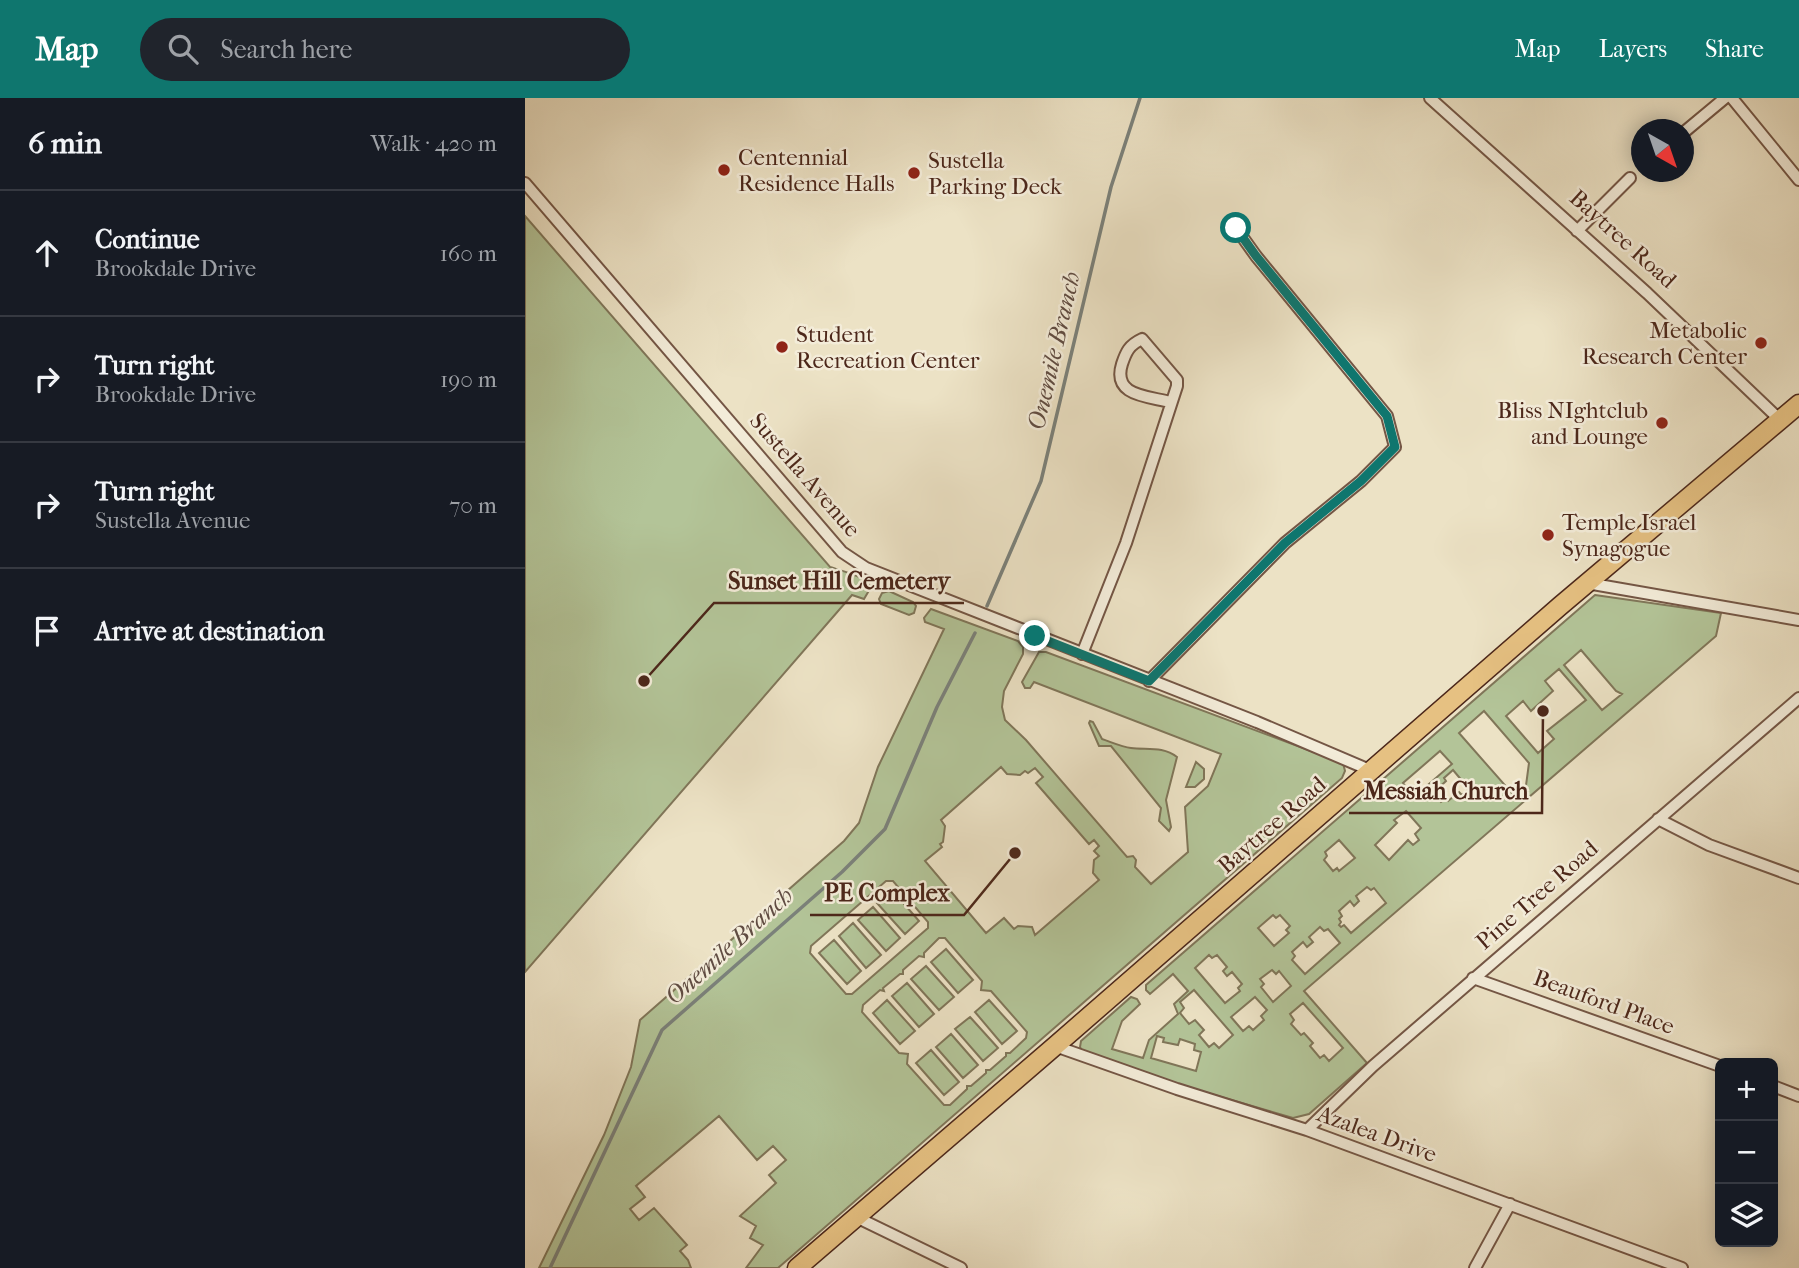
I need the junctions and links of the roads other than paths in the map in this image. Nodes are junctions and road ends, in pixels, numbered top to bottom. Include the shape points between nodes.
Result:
1 (1430, 98) edge
2 (1725, 98) edge
3 (1732, 98) edge
4 (1694, 124) edge
5 (1795, 166) edge
6 (1630, 178) dead end
7 (1799, 180) edge
8 (525, 183) edge
9 (1236, 228) dead end
10 (1577, 231) junction
11 (1170, 402) junction
12 (1799, 404) edge
13 (1780, 420) junction
14 (1587, 583) junction
15 (1799, 620) edge
16 (1082, 654) junction
17 (1149, 681) junction
18 (1799, 698) edge
19 (1372, 771) junction
20 (1658, 820) junction
21 (1799, 878) edge
22 (1473, 978) junction
23 (1055, 1046) junction
24 (1715, 1064) edge
25 (1778, 1088) edge
26 (1799, 1096) edge
27 (1307, 1130) junction
28 (1510, 1204) junction
29 (856, 1217) junction
30 (797, 1268) edge
31 (961, 1268) edge
32 (1475, 1268) edge
33 (1682, 1268) edge

1 - 10 street, Baytree Road
2 - 4 street
3 - 5 street
5 - 7 street
6 - 10 street
8 - 16 street, Sustella Avenue via 842,552 866,568
9 - 17 street via 1387,416 1395,447 1285,543
10 - 13 street, Baytree Road
11 - 11 street via 1126,390 1121,384 1118,375 1133,343 1142,339 1177,380
11 - 16 street via 1126,543
12 - 13 main road, Baytree Road
13 - 14 main road, Baytree Road
14 - 15 street
14 - 19 main road, Baytree Road
16 - 17 street, Sustella Avenue
17 - 19 street, Sustella Avenue
18 - 20 street, Pine Tree Road
19 - 23 main road, Baytree Road
20 - 21 street via 1709,845
20 - 22 street, Pine Tree Road
22 - 24 street, Beauford Place
22 - 27 street, Pine Tree Road
23 - 27 street, Azalea Drive
23 - 29 main road, Baytree Road
25 - 26 street
27 - 28 street, Azalea Drive
28 - 32 street
28 - 33 street, Azalea Drive
29 - 30 main road, Baytree Road
29 - 31 street

